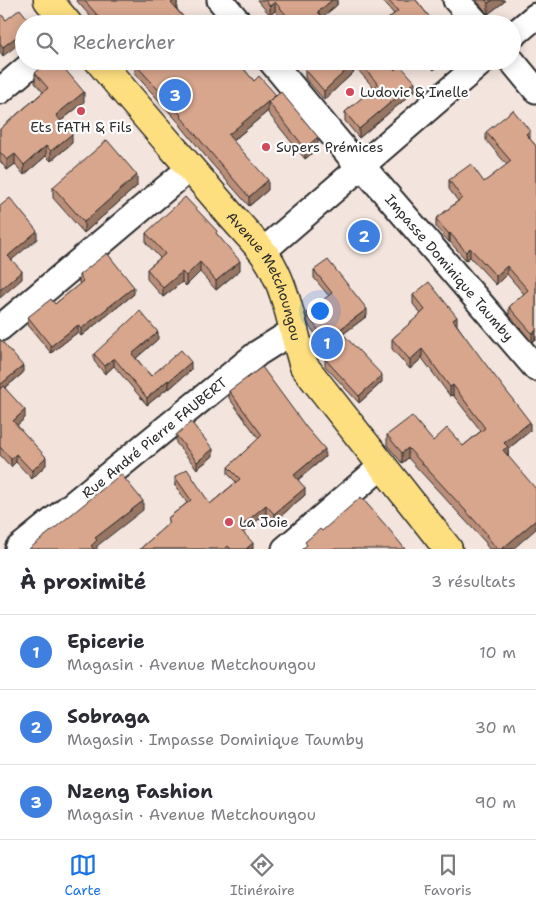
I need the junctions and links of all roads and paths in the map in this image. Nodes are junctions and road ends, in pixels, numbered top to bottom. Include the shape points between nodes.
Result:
1 (48, 0) edge
2 (220, 0) edge
3 (456, 0) edge
4 (60, 15) edge
5 (232, 15) edge
6 (470, 15) edge
7 (536, 16) edge
8 (521, 28) edge
9 (24, 70) edge
10 (107, 70) edge
11 (279, 70) edge
12 (473, 70) edge
13 (519, 70) edge
14 (536, 90) edge
15 (0, 91) edge
16 (361, 167) junction
17 (190, 168) junction
18 (262, 252) junction
19 (0, 328) edge
20 (293, 331) junction
21 (536, 368) edge
22 (382, 466) junction
23 (18, 549) edge
24 (285, 549) edge
25 (448, 549) edge

1 - 4 main road
2 - 5 street
3 - 6 street
7 - 8 street
9 - 15 street
10 - 17 main road, Avenue Metchoungou
11 - 16 street, Impasse Dominique Taumby
12 - 16 street
13 - 14 street
16 - 18 street
16 - 21 street, Impasse Dominique Taumby
17 - 18 main road, Avenue Metchoungou
17 - 19 street
18 - 20 main road, Avenue Metchoungou via 282,287
20 - 22 main road, Avenue Metchoungou via 304,366
20 - 23 street, Rue André Pierre FAUBERT via 258,354
22 - 24 street
22 - 25 main road, Avenue Metchoungou

